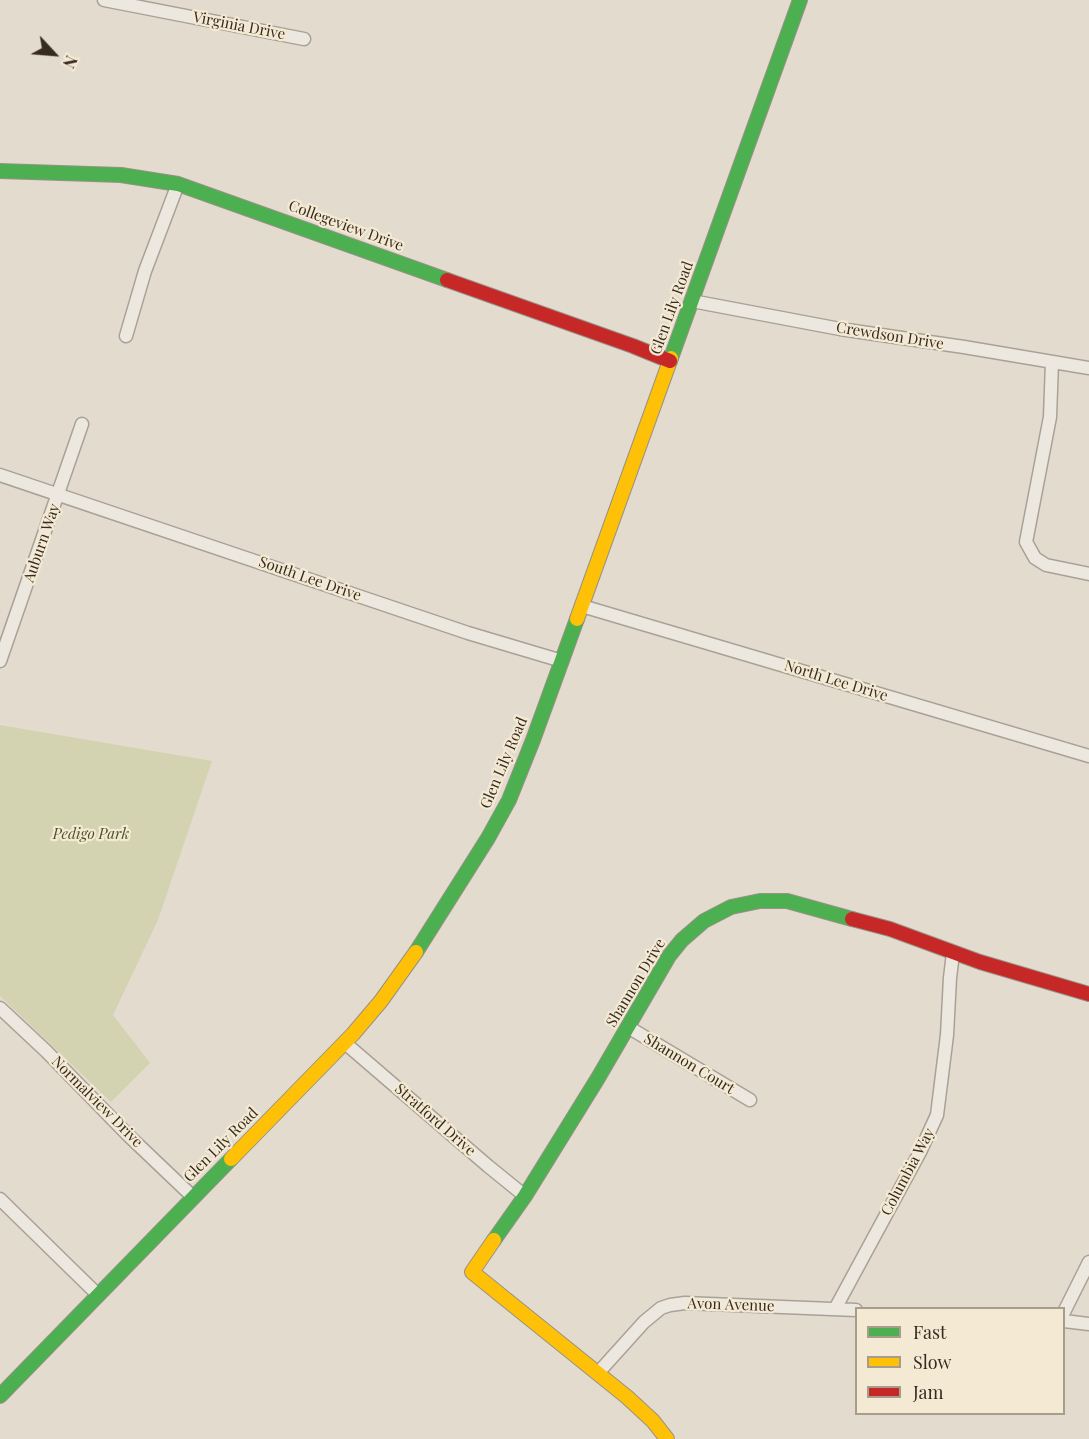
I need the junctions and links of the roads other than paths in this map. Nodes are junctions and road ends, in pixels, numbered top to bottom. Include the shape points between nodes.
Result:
1 (104, 0) edge
2 (800, 0) edge
3 (304, 39) dead end
4 (0, 171) edge
5 (178, 184) junction
6 (692, 301) junction
7 (126, 336) dead end
8 (670, 362) junction
9 (1052, 362) junction
10 (1089, 368) edge
11 (82, 424) dead end
12 (0, 475) edge
13 (58, 494) junction
14 (1089, 574) edge
15 (582, 606) junction
16 (5, 631) edge
17 (0, 661) edge
18 (562, 662) junction
19 (1089, 756) edge
20 (953, 953) junction
21 (1089, 994) edge
22 (0, 1008) edge
23 (628, 1027) junction
24 (345, 1043) junction
25 (750, 1100) dead end
26 (525, 1196) junction
27 (193, 1197) junction
28 (0, 1199) edge
29 (1089, 1262) edge
30 (98, 1295) junction
31 (835, 1309) junction
32 (855, 1310) edge
33 (1065, 1310) edge
34 (1065, 1321) edge
35 (1089, 1324) edge
36 (598, 1373) junction
37 (0, 1396) edge
38 (667, 1439) edge

1 - 3 street, Virginia Drive
2 - 6 street, Glen Lily Road
4 - 5 street, Collegeview Drive via 121,175
5 - 7 street via 145,271
5 - 8 street, Collegeview Drive
6 - 8 street, Glen Lily Road
6 - 9 street, Crewdson Drive via 851,331
8 - 15 street, Glen Lily Road
9 - 10 street, Crewdson Drive
9 - 14 street via 1050,417 1026,542 1035,558 1046,565
11 - 13 street, Auburn Way
12 - 13 street, South Lee Drive
13 - 16 street, Auburn Way
13 - 18 street, South Lee Drive
15 - 18 street, Glen Lily Road
15 - 19 street, North Lee Drive
16 - 17 street, Auburn Way
18 - 24 street, Glen Lily Road via 510,795 488,838 408,965
20 - 21 street, Shannon Drive
20 - 23 street, Shannon Drive via 890,929 806,906 769,900 740,904 704,921 682,940
20 - 31 street, Columbia Way via 937,1115
22 - 27 street, Normalview Drive
23 - 25 street, Shannon Court
23 - 26 street, Shannon Drive
24 - 26 street, Stratford Drive
24 - 27 street, Glen Lily Road
26 - 36 street, Shannon Drive via 472,1272
27 - 30 street, Glen Lily Road
28 - 30 street
29 - 33 street
30 - 37 street, Glen Lily Road
31 - 32 street, Avon Avenue
31 - 36 street, Avon Avenue via 669,1305 644,1322
34 - 35 street
36 - 38 street via 653,1421

